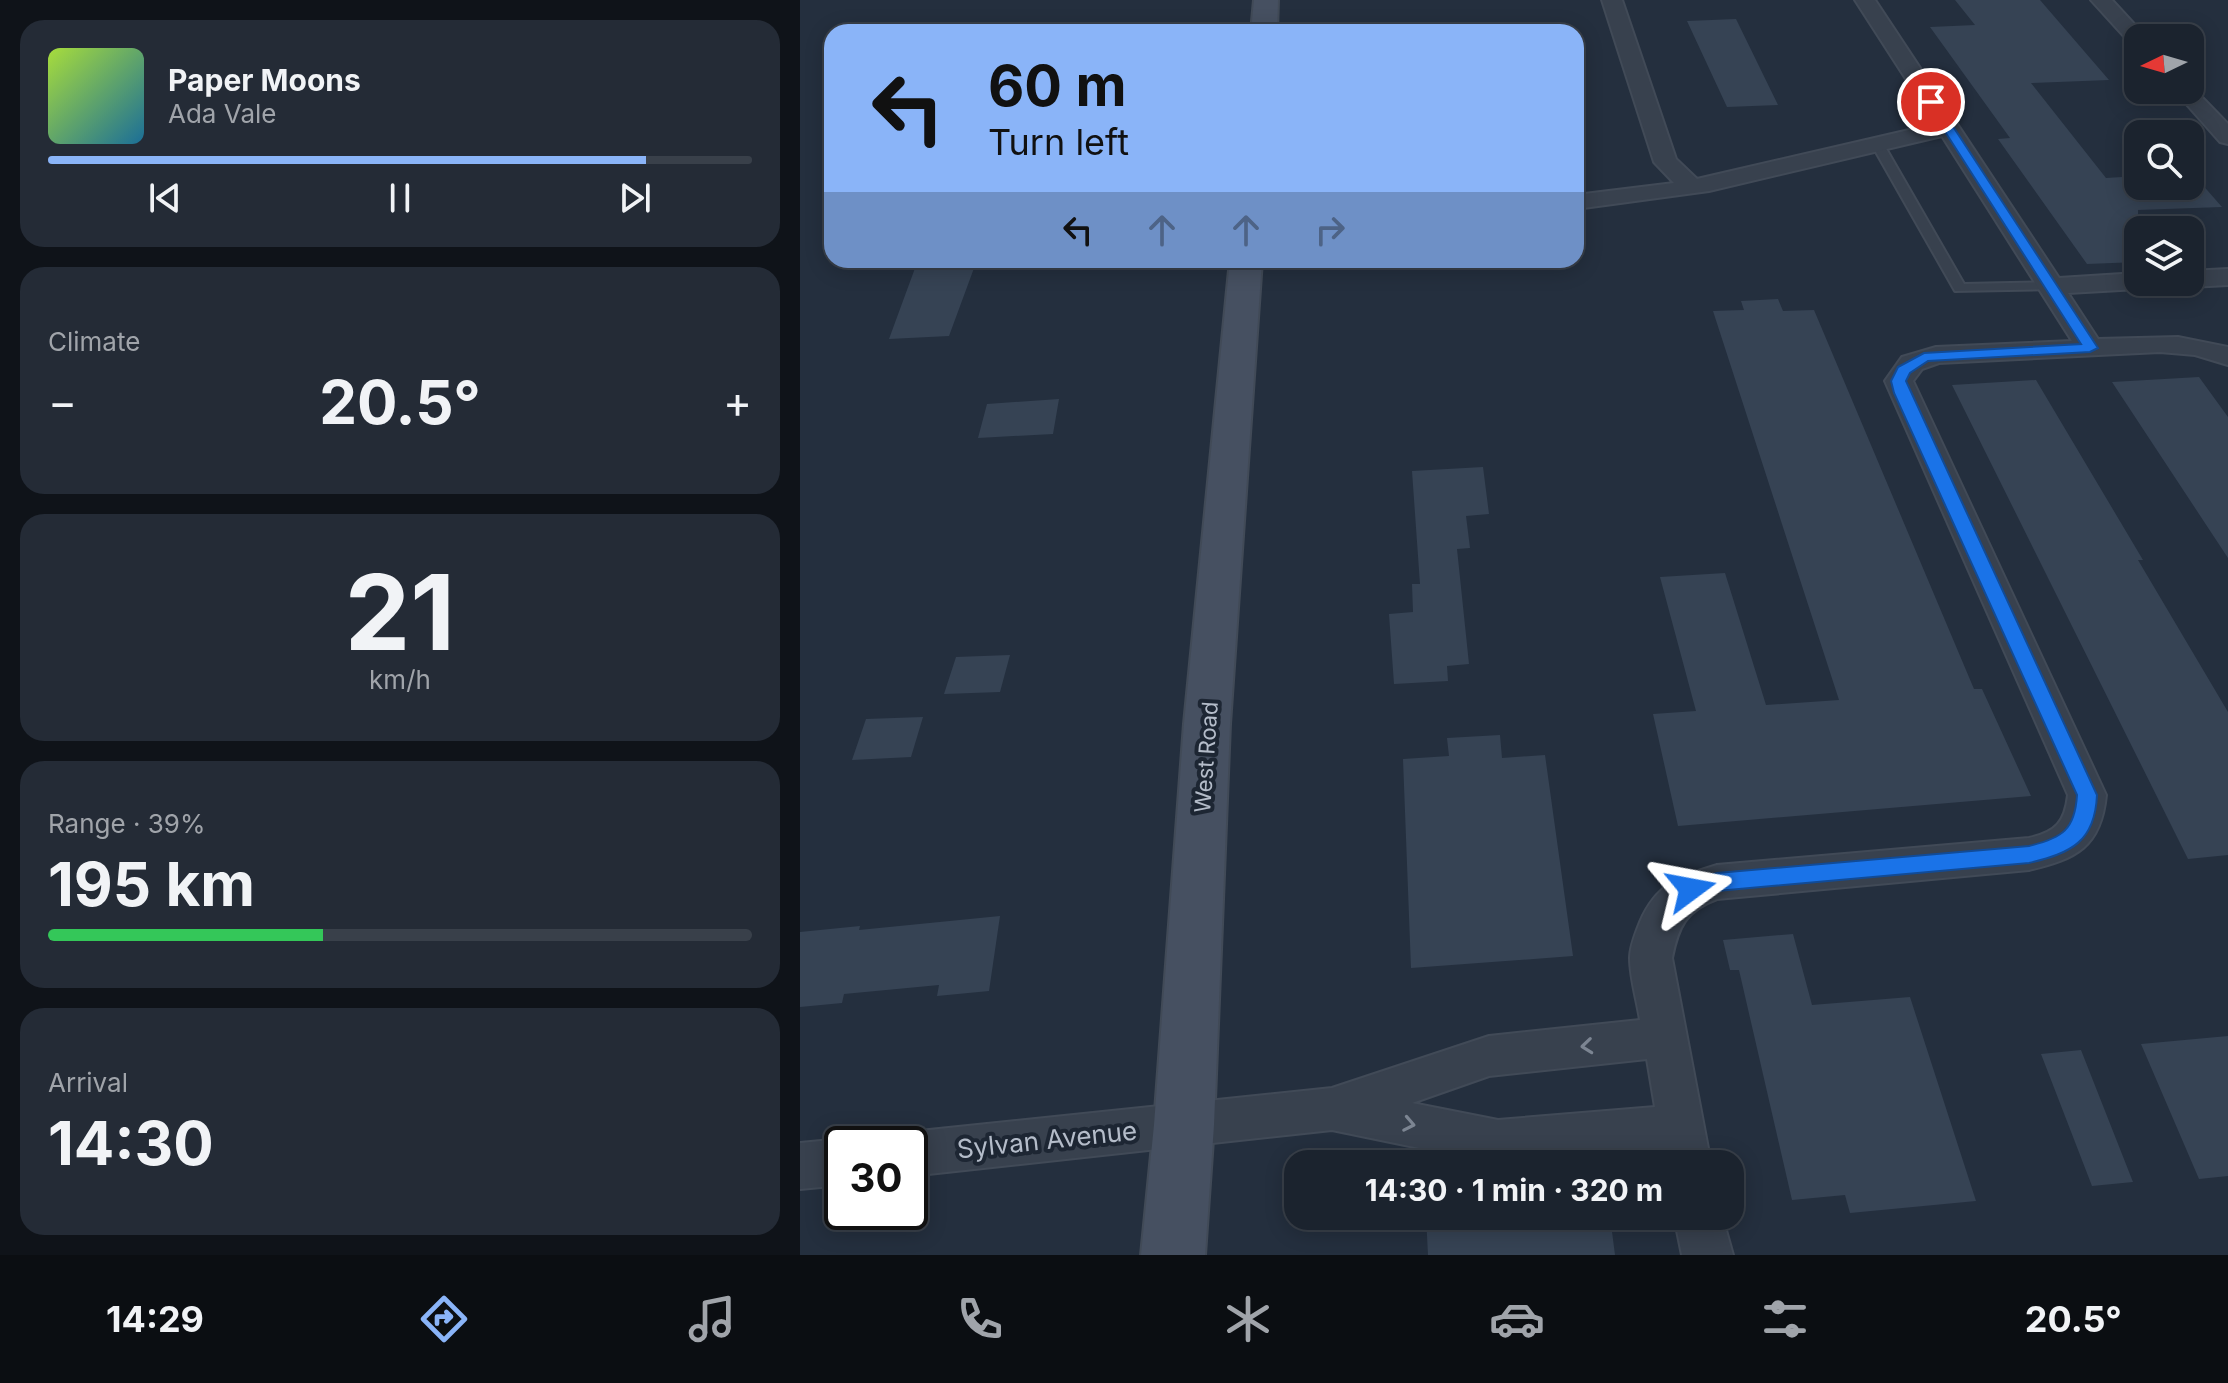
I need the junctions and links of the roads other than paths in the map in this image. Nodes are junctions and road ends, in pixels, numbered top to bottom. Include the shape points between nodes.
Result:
1 (1266, 0) edge
2 (1612, 0) edge
3 (1865, 0) edge
4 (2101, 0) edge
5 (1264, 24) edge
6 (2124, 25) edge
7 (2198, 104) edge
8 (1948, 127) junction
9 (2228, 137) edge
10 (1878, 145) junction
11 (1692, 187) junction
12 (1584, 201) edge
13 (1245, 268) edge
14 (2228, 277) edge
15 (2204, 278) edge
16 (2124, 282) edge
17 (2051, 286) junction
18 (2090, 348) junction
19 (2228, 357) edge
20 (1665, 1037) junction
21 (1332, 1109) junction
22 (1184, 1125) junction
23 (1685, 1145) edge
24 (928, 1152) edge
25 (824, 1164) edge
26 (800, 1166) edge
27 (1700, 1230) edge
28 (1173, 1255) edge
29 (1709, 1255) edge

1 - 5 street
2 - 11 street via 1665,162
3 - 8 street
4 - 6 street
7 - 9 street
8 - 10 street
8 - 17 street
10 - 11 street
10 - 17 lane via 1960,288
11 - 12 street
13 - 22 street, West Road via 1207,724
14 - 15 street
16 - 17 street
17 - 18 street
18 - 19 street via 2175,344
18 - 20 street via 1924,357 1899,381 2087,795 2082,826 2053,849 2029,854 1717,882 1691,889 1669,904 1656,930 1651,958
20 -> 21 street via 1489,1056
20 - 23 street
21 - 22 street, Sylvan Avenue
21 -> 23 street via 1498,1142
22 - 24 street, Sylvan Avenue
22 - 28 street, West Road
25 - 26 street
27 - 29 street

